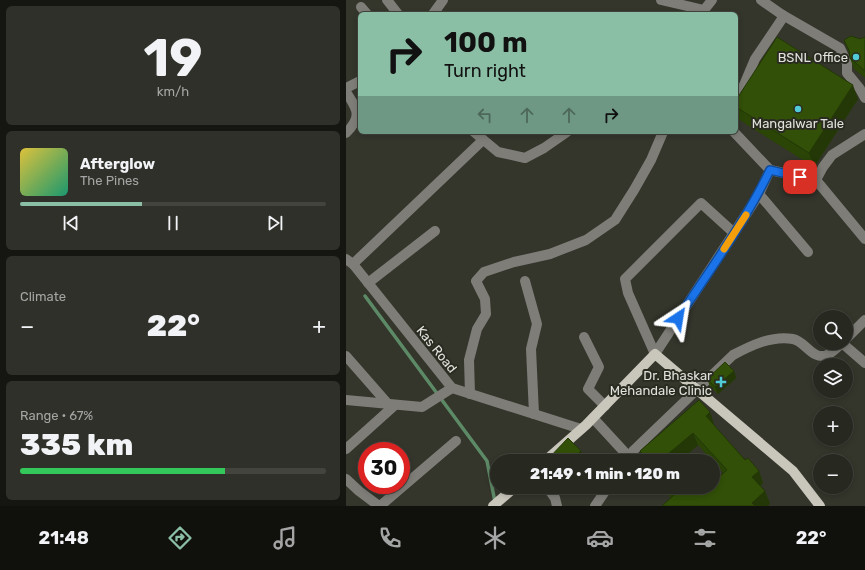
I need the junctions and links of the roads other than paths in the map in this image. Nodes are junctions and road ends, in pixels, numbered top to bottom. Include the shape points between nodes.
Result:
1 (387, 0) edge
2 (443, 0) edge
3 (661, 0) edge
4 (712, 0) edge
5 (761, 0) edge
6 (396, 12) edge
7 (434, 12) edge
8 (702, 12) edge
9 (781, 14) junction
10 (358, 82) edge
11 (346, 88) edge
12 (346, 92) edge
13 (865, 98) edge
14 (738, 99) edge
15 (346, 133) edge
16 (476, 134) edge
17 (564, 134) edge
18 (662, 134) edge
19 (736, 134) edge
20 (865, 134) edge
21 (483, 140) junction
22 (770, 170) junction
23 (816, 180) junction
24 (759, 194) junction
25 (436, 231) dead end
26 (734, 233) junction
27 (865, 239) edge
28 (808, 252) dead end
29 (349, 262) edge
30 (526, 281) dead end
31 (368, 283) junction
32 (864, 324) edge
33 (853, 333) edge
34 (584, 337) dead end
35 (833, 350) edge
36 (850, 350) edge
37 (655, 354) junction
38 (346, 356) edge
39 (865, 363) edge
40 (452, 388) junction
41 (697, 389) junction
42 (470, 394) junction
43 (346, 400) edge
44 (391, 404) junction
45 (605, 406) junction
46 (534, 414) junction
47 (593, 418) junction
48 (581, 429) junction
49 (456, 441) dead end
50 (346, 449) edge
51 (553, 454) edge
52 (624, 454) edge
53 (631, 454) edge
54 (346, 479) edge
55 (507, 494) edge
56 (552, 494) edge
57 (603, 494) edge
58 (379, 506) edge
59 (493, 506) edge
60 (557, 506) edge
61 (595, 506) edge
62 (820, 506) edge

1 - 6 street
2 - 7 street
3 - 8 street
4 - 8 street
5 - 9 street
9 - 13 street via 844,45 847,73
9 - 14 street via 784,16 755,59
10 - 11 street
12 - 15 street via 357,113
16 - 21 street
17 - 21 street via 525,158 498,152
18 - 42 street via 651,160 615,220 586,240 550,254 484,272 476,281 485,299 486,314 477,329 469,360
19 - 22 street
20 - 23 street via 832,155
21 - 29 street
22 - 23 street
22 - 24 street
23 - 27 street
24 - 26 street
24 - 28 street
25 - 31 street
26 - 37 street
26 - 37 street via 701,203 625,279 628,293
29 - 31 street, Kas Road
30 - 46 street via 537,324 531,349
31 - 40 street, Kas Road
32 - 33 street
34 - 45 street via 599,367 588,389
35 - 41 street via 824,356 815,354 800,341 792,338 775,339 748,347 733,355
36 - 39 street
37 - 41 main road
37 - 45 main road
38 - 44 street
40 - 42 street, Kas Road
40 - 44 street via 422,407
41 - 53 street
41 - 62 main road via 793,471
42 - 46 street, Kas Road
43 - 44 street
44 - 50 street
45 - 47 main road
46 - 48 street, Kas Road
47 - 48 main road
47 - 52 street
48 - 51 main road
49 - 58 street
54 - 58 street
55 - 59 main road
56 - 60 street
57 - 61 street

